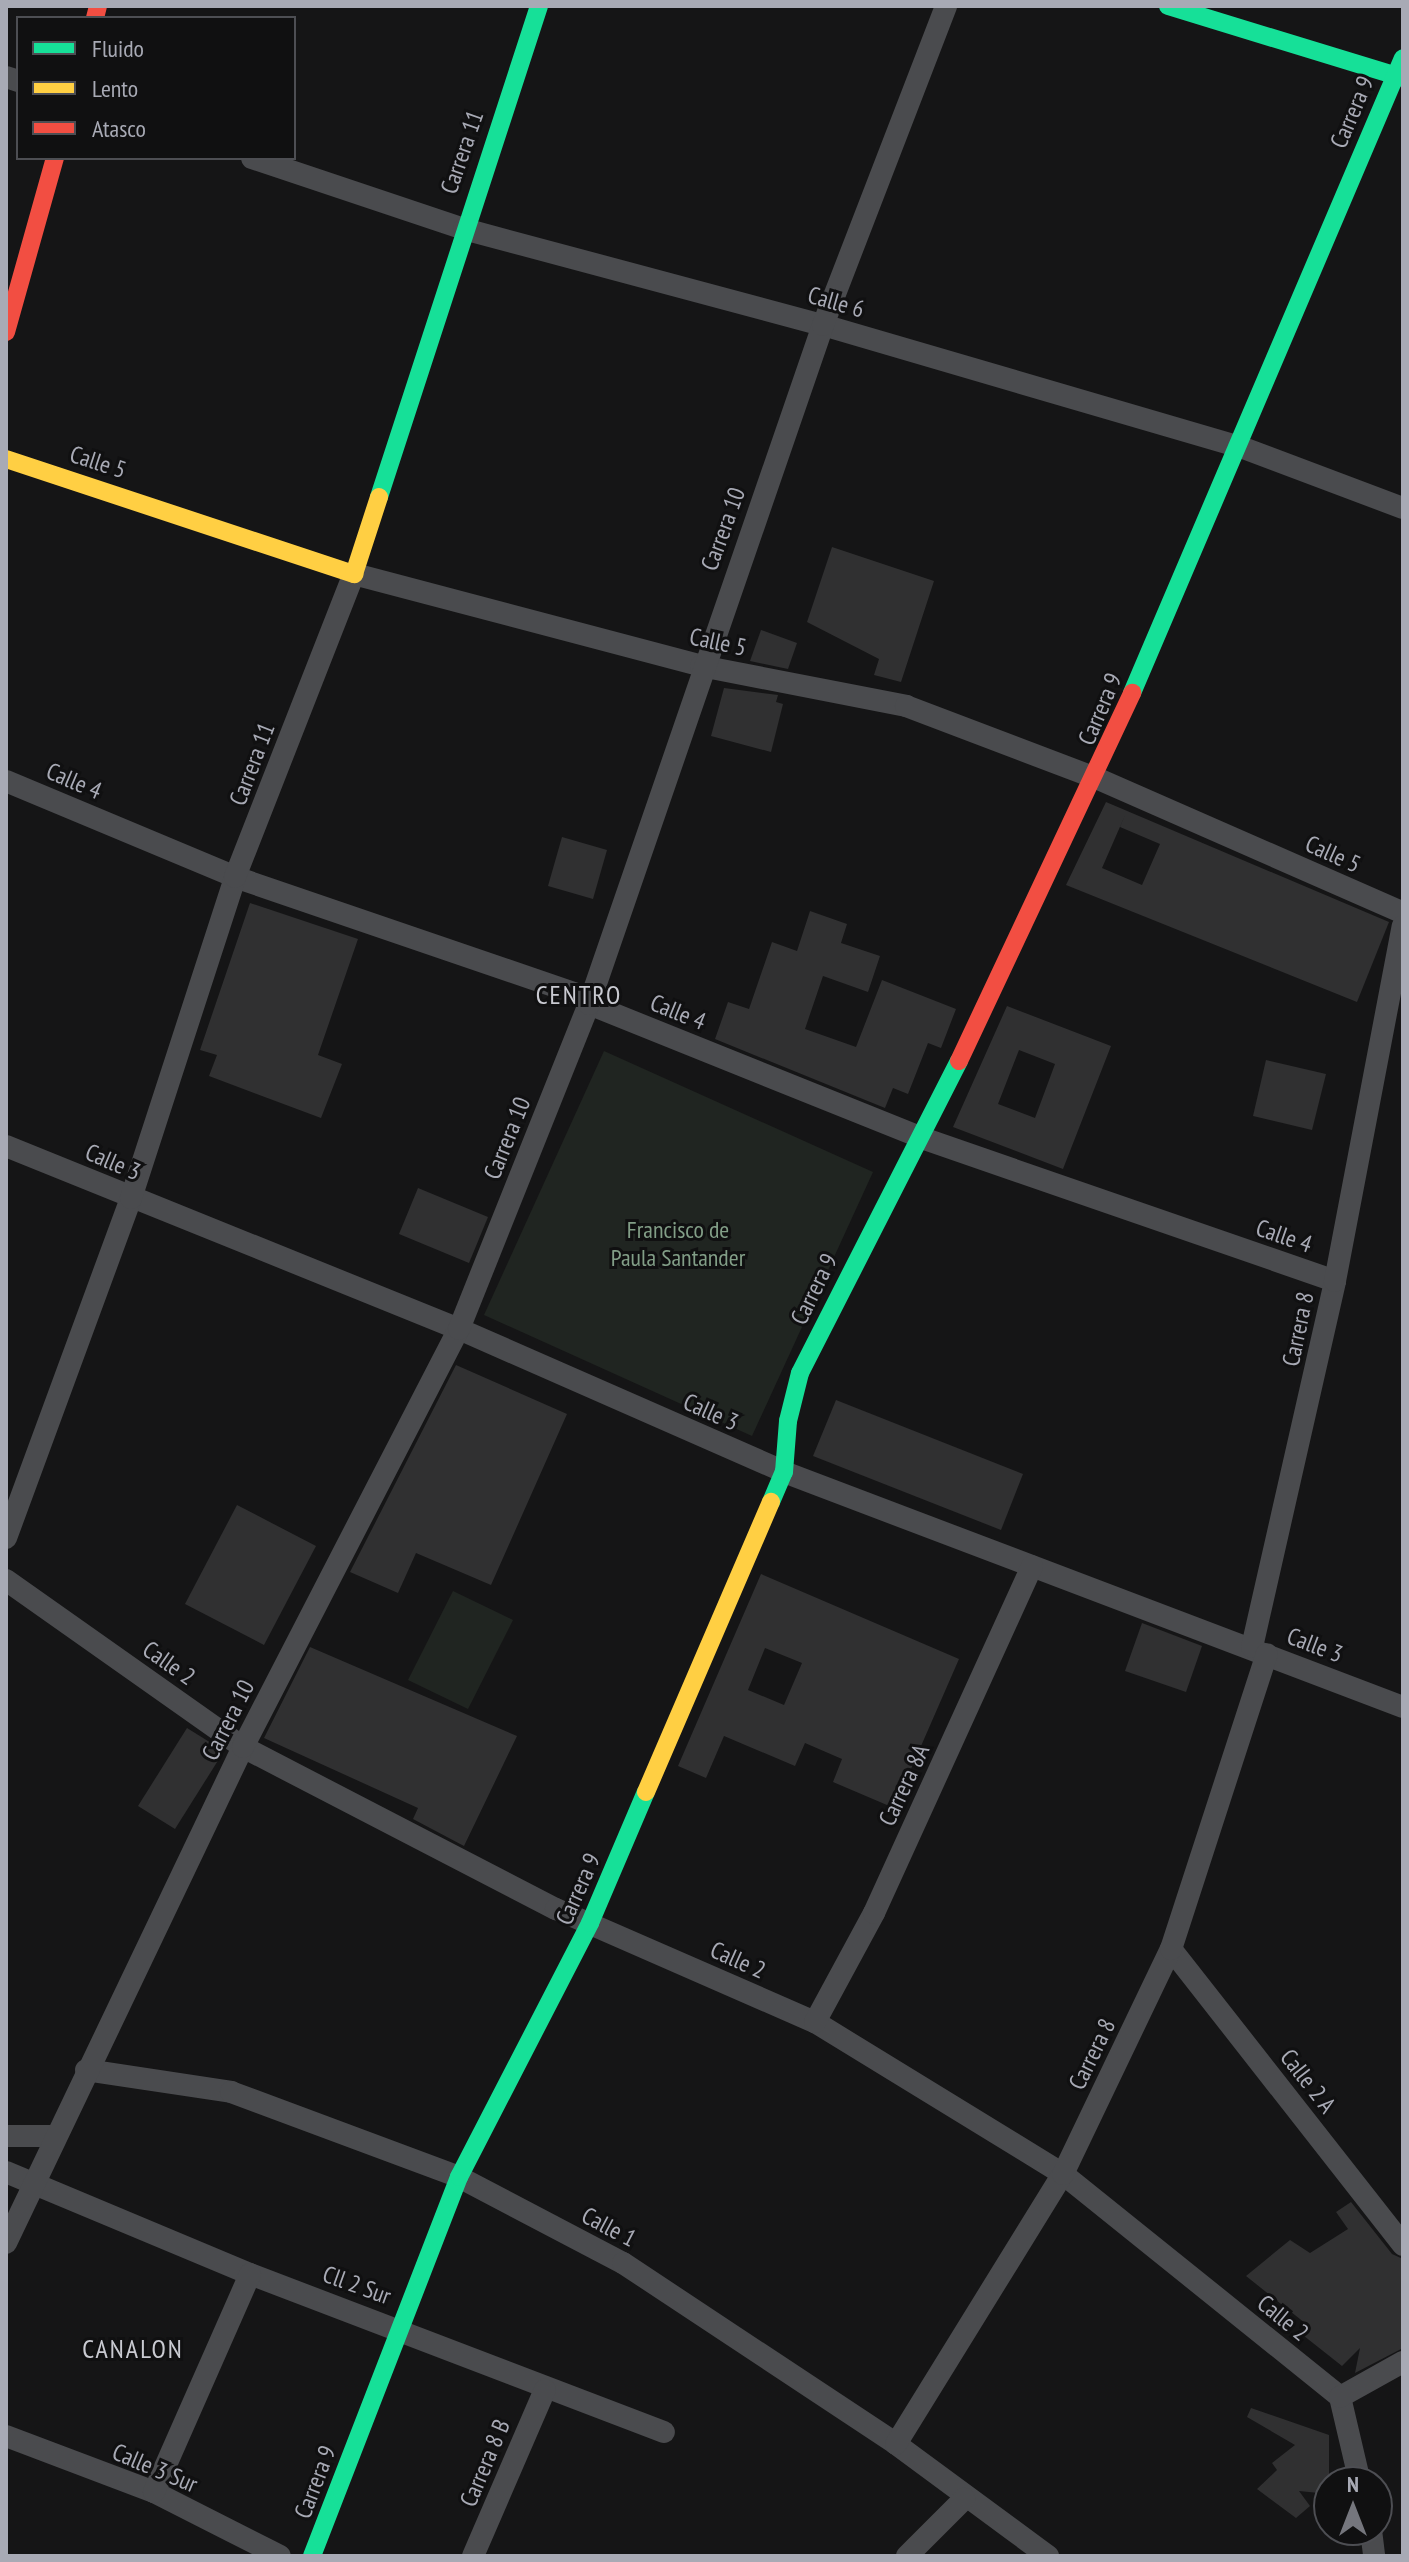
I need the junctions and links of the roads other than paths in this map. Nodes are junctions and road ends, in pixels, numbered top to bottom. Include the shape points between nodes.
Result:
1 (539, 6) edge
2 (946, 6) edge
3 (1168, 6) edge
4 (1403, 58) edge
5 (1398, 76) edge
6 (54, 160) edge
7 (258, 160) edge
8 (464, 229) junction
9 (823, 325) junction
10 (6, 332) edge
11 (1238, 446) junction
12 (6, 459) edge
13 (1403, 508) edge
14 (354, 574) junction
15 (701, 666) junction
16 (1096, 778) junction
17 (6, 781) edge
18 (235, 877) junction
19 (1403, 913) edge
20 (1403, 926) edge
21 (589, 1004) junction
22 (922, 1138) junction
23 (6, 1146) edge
24 (131, 1198) junction
25 (1335, 1281) junction
26 (459, 1329) junction
27 (784, 1472) junction
28 (6, 1538) edge
29 (1032, 1566) junction
30 (6, 1580) edge
31 (1260, 1650) junction
32 (1403, 1707) edge
33 (243, 1747) junction
34 (590, 1923) junction
35 (1171, 1949) junction
36 (815, 2022) junction
37 (86, 2070) junction
38 (6, 2136) edge
39 (54, 2136) junction
40 (6, 2172) edge
41 (1063, 2174) junction
42 (459, 2177) junction
43 (33, 2184) junction
44 (6, 2243) edge
45 (1403, 2245) edge
46 (250, 2274) junction
47 (401, 2328) junction
48 (1403, 2362) edge
49 (545, 2390) junction
50 (1340, 2397) junction
51 (664, 2432) dead end
52 (6, 2436) edge
53 (896, 2444) junction
54 (1356, 2466) edge
55 (154, 2492) junction
56 (964, 2499) junction
57 (280, 2556) edge
58 (312, 2556) edge
59 (473, 2556) edge
60 (907, 2556) edge
61 (1048, 2556) edge

1 - 8 street, Carrera 11
2 - 9 street, Carrera 10
3 - 5 street
4 - 5 street, Carrera 9
5 - 11 street, Carrera 9
6 - 10 street
7 - 8 street, Calle 6
8 - 9 street, Calle 6
8 - 14 street, Carrera 11
9 - 11 street, Calle 6
9 - 15 street, Carrera 10
11 - 13 street, Calle 6
11 - 16 street, Carrera 9
12 - 14 street, Calle 5
14 - 15 street, Calle 5
14 - 18 street, Carrera 11
15 - 16 street, Calle 5 via 906,706
15 - 21 street, Carrera 10
16 - 19 street, Calle 5
16 - 22 street, Carrera 9
17 - 18 street, Calle 4
18 - 21 street, Calle 4 via 579,995
18 - 24 street, Carrera 11
20 - 25 street, Carrera 8
21 - 22 street, Calle 4
21 - 26 street, Carrera 10
22 - 25 street, Calle 4
22 - 27 street, Carrera 9 via 865,1239 800,1373 788,1421
23 - 24 street, Calle 3
24 - 26 street, Calle 3
24 - 28 street, Carrera 11
25 - 31 street, Carrera 8
26 - 27 street, Calle 3
26 - 33 street, Carrera 10
27 - 29 street, Calle 3
27 - 34 street, Carrera 9
29 - 31 street, Calle 3
29 - 36 street, Carrera 8A via 874,1913
30 - 33 street, Calle 2
31 - 32 street, Calle 3
31 - 35 street, Carrera 8
33 - 34 street, Calle 2
33 - 37 street, Carrera 10
34 - 36 street, Calle 2
34 - 42 street, Carrera 9
35 - 41 street, Carrera 8
35 - 45 street, Calle 2 A
36 - 41 street, Calle 2
37 - 39 street, Carrera 10
37 - 42 street, Calle 1 via 231,2092
38 - 39 street
39 - 43 street, Carrera 10
40 - 43 street
41 - 50 street, Calle 2
41 - 53 street, Carrera 8
42 - 47 street, Carrera 9
42 - 53 street, Calle 1 via 623,2263
43 - 44 street, Carrera 10
43 - 46 street, Cll 2 Sur
46 - 47 street, Cll 2 Sur
46 - 55 street
47 - 49 street, Cll 2 Sur
47 - 58 street, Carrera 9
48 - 50 street
49 - 51 street, Cll 2 Sur
49 - 59 street, Carrera 8 B
50 - 54 street
52 - 55 street, Calle 3 Sur
53 - 56 street, Calle 1
55 - 57 street, Calle 3 Sur
56 - 60 street
56 - 61 street, Calle 1

